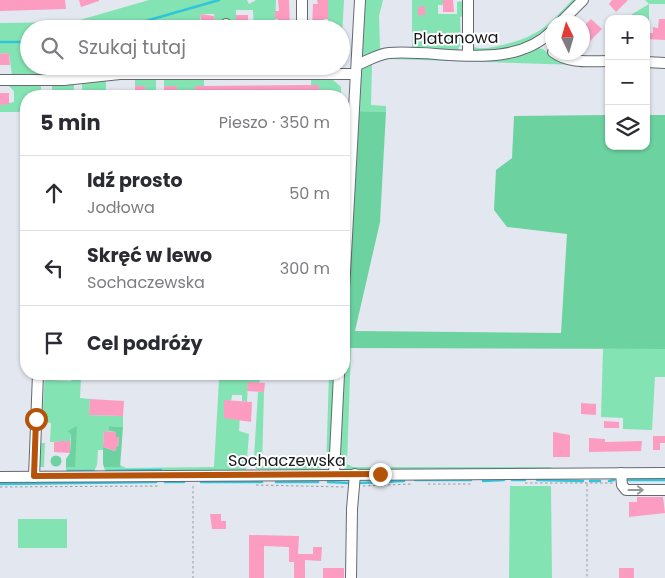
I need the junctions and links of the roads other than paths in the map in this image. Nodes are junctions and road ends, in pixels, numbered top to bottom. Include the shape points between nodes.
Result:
1 (302, 0) edge
2 (360, 0) edge
3 (468, 0) edge
4 (583, 0) edge
5 (568, 15) edge
6 (302, 20) edge
7 (545, 38) edge
8 (542, 41) junction
9 (545, 44) edge
10 (468, 55) junction
11 (567, 60) edge
12 (605, 62) edge
13 (650, 62) edge
14 (665, 63) edge
15 (350, 69) edge
16 (356, 69) junction
17 (111, 75) edge
18 (0, 80) edge
19 (350, 180) edge
20 (38, 380) edge
21 (339, 380) edge
22 (665, 473) edge
23 (355, 474) junction
24 (334, 475) junction
25 (34, 476) junction
26 (0, 477) edge
27 (622, 478) junction
28 (665, 490) edge
29 (352, 578) edge

1 - 6 street
2 - 16 street
3 - 10 street
4 - 5 street
7 - 8 street, Platanowa
8 - 9 street
8 - 10 street, Platanowa via 495,55
10 - 16 street, Platanowa via 388,53
11 - 12 street
13 - 14 street
15 - 16 street, Platanowa
16 - 19 street
17 - 18 street, Platanowa via 64,80
20 - 25 street
21 - 24 street
22 - 27 street, Sochaczewska
23 - 24 street, Sochaczewska
23 - 27 street, Sochaczewska
23 - 29 street
24 - 25 street, Sochaczewska via 193,480
25 - 26 street, Sochaczewska
27 -> 28 street via 626,490

